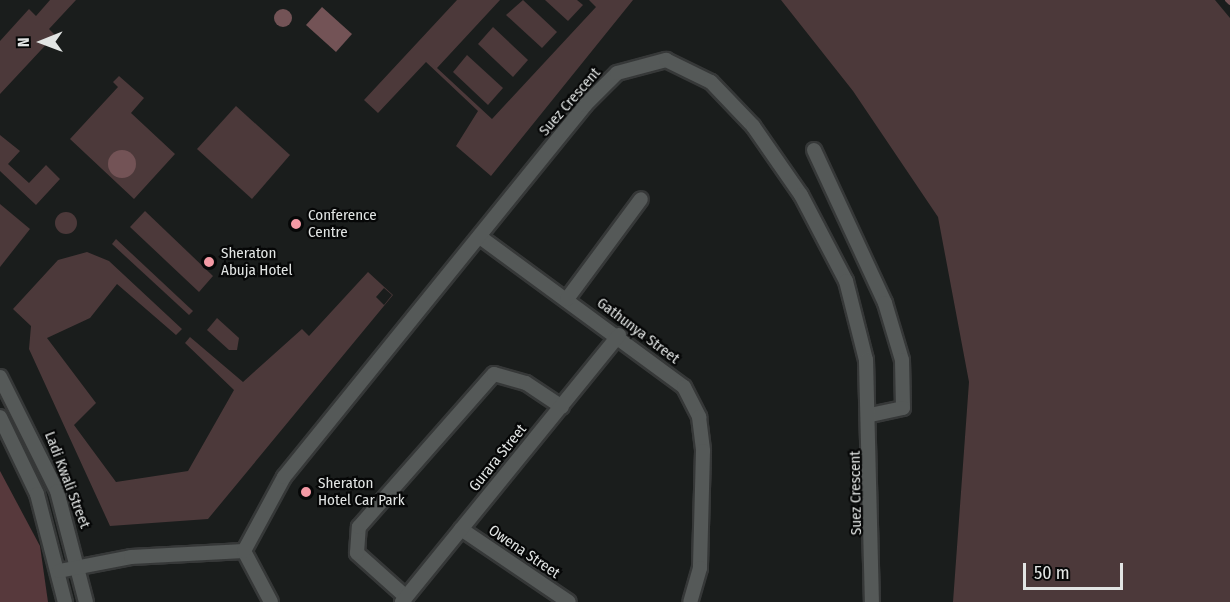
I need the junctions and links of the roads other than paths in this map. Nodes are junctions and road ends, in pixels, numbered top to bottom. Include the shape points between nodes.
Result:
1 (814, 150) dead end
2 (641, 199) dead end
3 (480, 237) junction
4 (567, 299) junction
5 (619, 335) junction
6 (0, 377) edge
7 (562, 407) junction
8 (870, 415) junction
9 (0, 417) edge
10 (461, 529) junction
11 (244, 550) junction
12 (80, 566) junction
13 (59, 571) junction
14 (404, 600) edge
15 (65, 602) edge
16 (86, 602) edge
17 (271, 602) edge
18 (569, 602) edge
19 (690, 602) edge
20 (872, 602) edge

1 - 8 street via 873,274 902,360 903,408
2 - 4 street
3 - 4 street, Gathunya Street
3 - 8 street, Suez Crescent via 585,105 617,73 666,60 690,67 711,82 770,148 829,243 858,321
3 - 11 street, Suez Crescent via 284,477
4 - 5 street, Gathunya Street
5 - 7 street, Gurara Street
5 - 19 street, Gathunya Street via 684,387 699,417 703,520 700,568
6 - 12 street, Ladi Kwali Street via 45,461
7 - 10 street, Gurara Street
7 - 14 street via 516,378 494,374 359,527 357,553
8 - 20 street, Suez Crescent
9 - 13 street via 37,494
10 - 14 street, Gurara Street
10 - 18 street, Owena Street
11 - 12 street
11 - 17 street
12 - 13 street
12 - 16 street, Ladi Kwali Street
13 - 15 street

